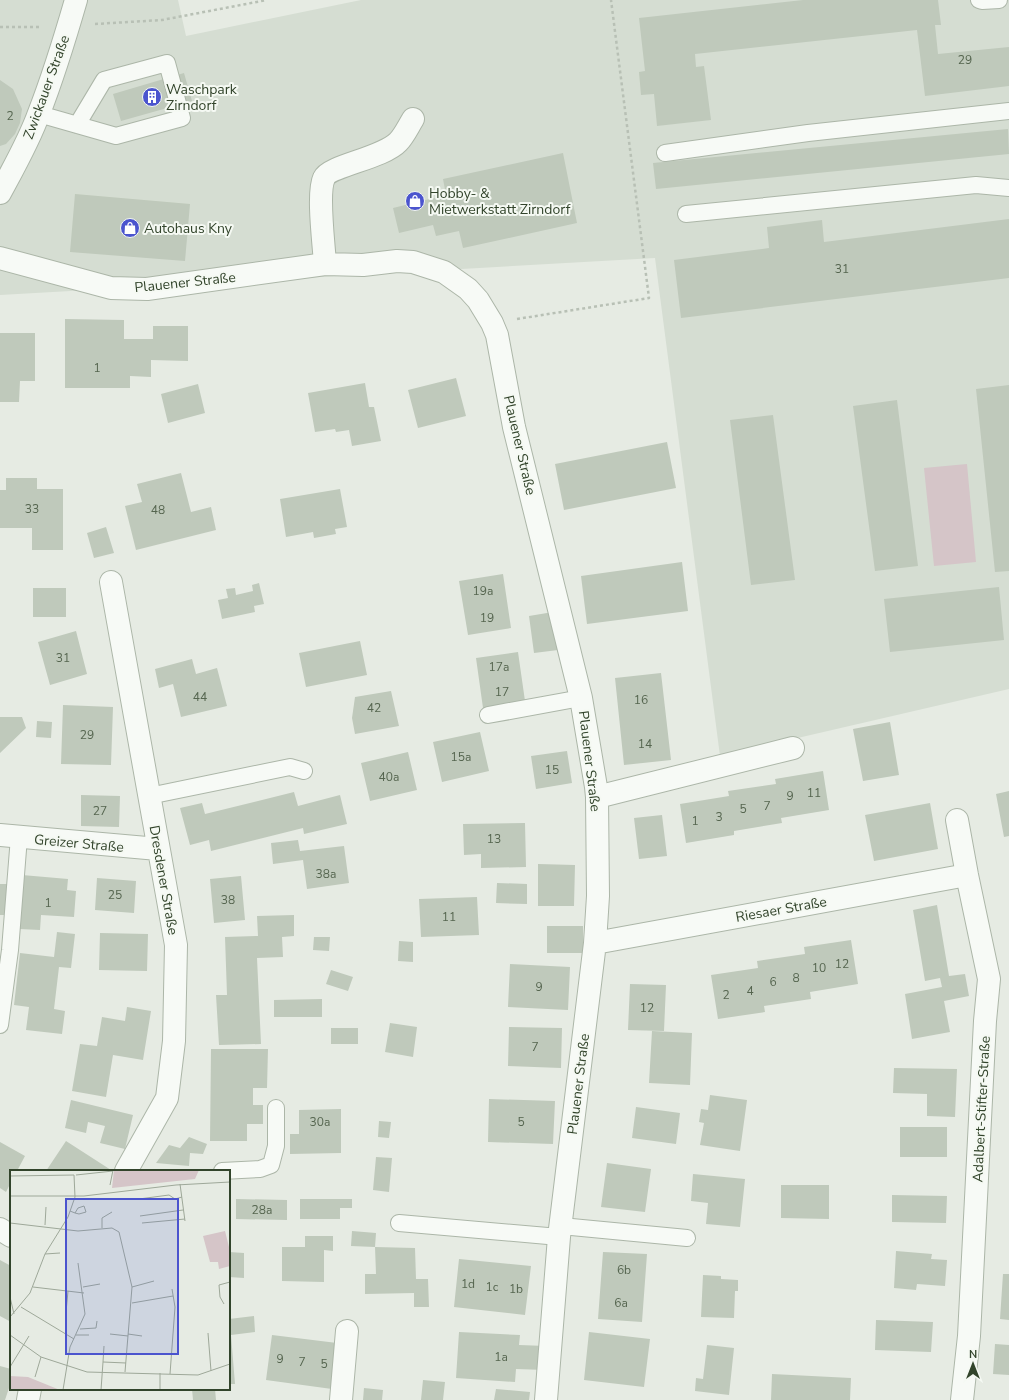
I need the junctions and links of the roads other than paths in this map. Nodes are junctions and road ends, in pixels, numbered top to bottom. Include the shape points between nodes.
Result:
1 (76, 0) edge
2 (979, 0) edge
3 (999, 0) edge
4 (1009, 111) edge
5 (39, 114) junction
6 (413, 119) dead end
7 (77, 125) junction
8 (665, 153) dead end
9 (1009, 188) edge
10 (0, 193) edge
11 (686, 214) dead end
12 (0, 258) edge
13 (325, 264) junction
14 (111, 582) dead end
15 (581, 698) junction
16 (488, 715) dead end
17 (792, 748) dead end
18 (304, 771) dead end
19 (149, 796) junction
20 (597, 797) junction
21 (957, 820) dead end
22 (10, 836) edge
23 (158, 849) junction
24 (967, 875) junction
25 (595, 943) junction
26 (0, 1025) edge
27 (276, 1108) dead end
28 (127, 1170) edge
29 (230, 1171) edge
30 (399, 1223) dead end
31 (0, 1229) edge
32 (560, 1231) junction
33 (10, 1235) edge
34 (687, 1238) dead end
35 (347, 1332) dead end
36 (30, 1390) edge
37 (28, 1400) edge
38 (341, 1400) edge
39 (546, 1400) edge
40 (962, 1400) edge

1 - 5 street, Zwickauer Straße
2 - 3 lane
4 - 8 lane via 808,133
5 - 7 lane
5 - 10 street, Zwickauer Straße
6 - 13 street via 398,143 324,176 321,189
7 - 7 lane via 116,136 182,118 167,63 104,80
9 - 11 lane via 976,185
12 - 13 street, Plauener Straße via 111,288 147,289
13 - 15 street, Plauener Straße via 362,265 397,261 413,262 439,270 468,289 492,323 497,335 514,427
14 - 19 street, Dresdener Straße
15 - 16 lane
15 - 20 street, Plauener Straße
17 - 20 street
18 - 19 lane via 290,766
19 - 23 street, Dresdener Straße
20 - 25 street, Plauener Straße via 598,896
21 - 24 street, Adalbert-Stifter-Straße
22 - 23 street, Greizer Straße
22 - 26 lane via 10,950
23 - 28 street, Dresdener Straße via 176,945 174,1042 167,1098
24 - 25 street, Riesaer Straße
24 - 40 street, Adalbert-Stifter-Straße via 989,979 969,1336
25 - 32 street, Plauener Straße
27 - 29 lane via 276,1146 271,1166
30 - 32 lane
31 - 33 street
32 - 34 lane
32 - 39 street, Plauener Straße
35 - 38 street
36 - 37 street

